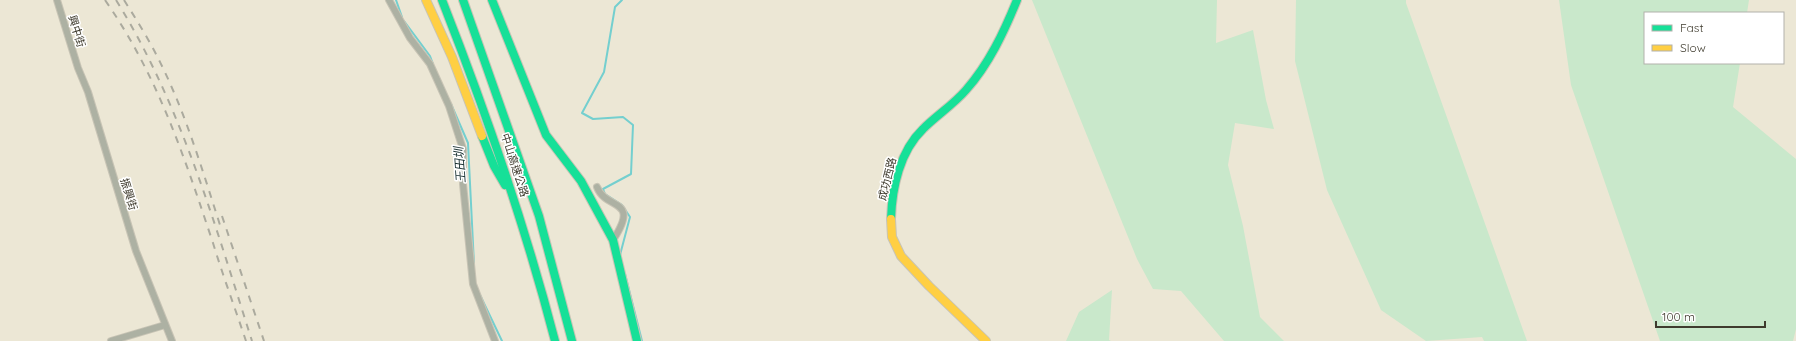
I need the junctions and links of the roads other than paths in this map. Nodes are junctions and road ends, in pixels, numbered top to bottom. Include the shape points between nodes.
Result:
1 (57, 0) edge
2 (389, 0) edge
3 (426, 0) edge
4 (442, 0) edge
5 (463, 0) edge
6 (492, 0) edge
7 (1017, 0) edge
8 (78, 68) joint
9 (597, 187) dead end
10 (513, 195) junction
11 (613, 240) junction
12 (165, 325) junction
13 (110, 341) edge
14 (172, 341) edge
15 (496, 341) edge
16 (555, 341) edge
17 (572, 341) edge
18 (637, 341) edge
19 (986, 341) edge

1 - 8 street, 興中街
2 - 15 street via 410,38 430,64 463,149 463,184 473,284
3 - 10 main road via 452,57 494,166
4 - 10 main road, 中山高速公路
5 - 17 main road, 中山高速公路 via 539,216
6 - 11 main road via 546,135 581,181
7 - 19 main road, 成功西路 via 1008,22 967,90 915,137 904,155 898,170 889,220 896,249 924,282
8 - 12 street, 振興街 via 88,92 136,251
9 - 11 street via 601,196 616,204 622,211 623,222
10 - 16 main road, 中山高速公路
11 - 18 main road
12 - 13 street
12 - 14 street, 振興街

